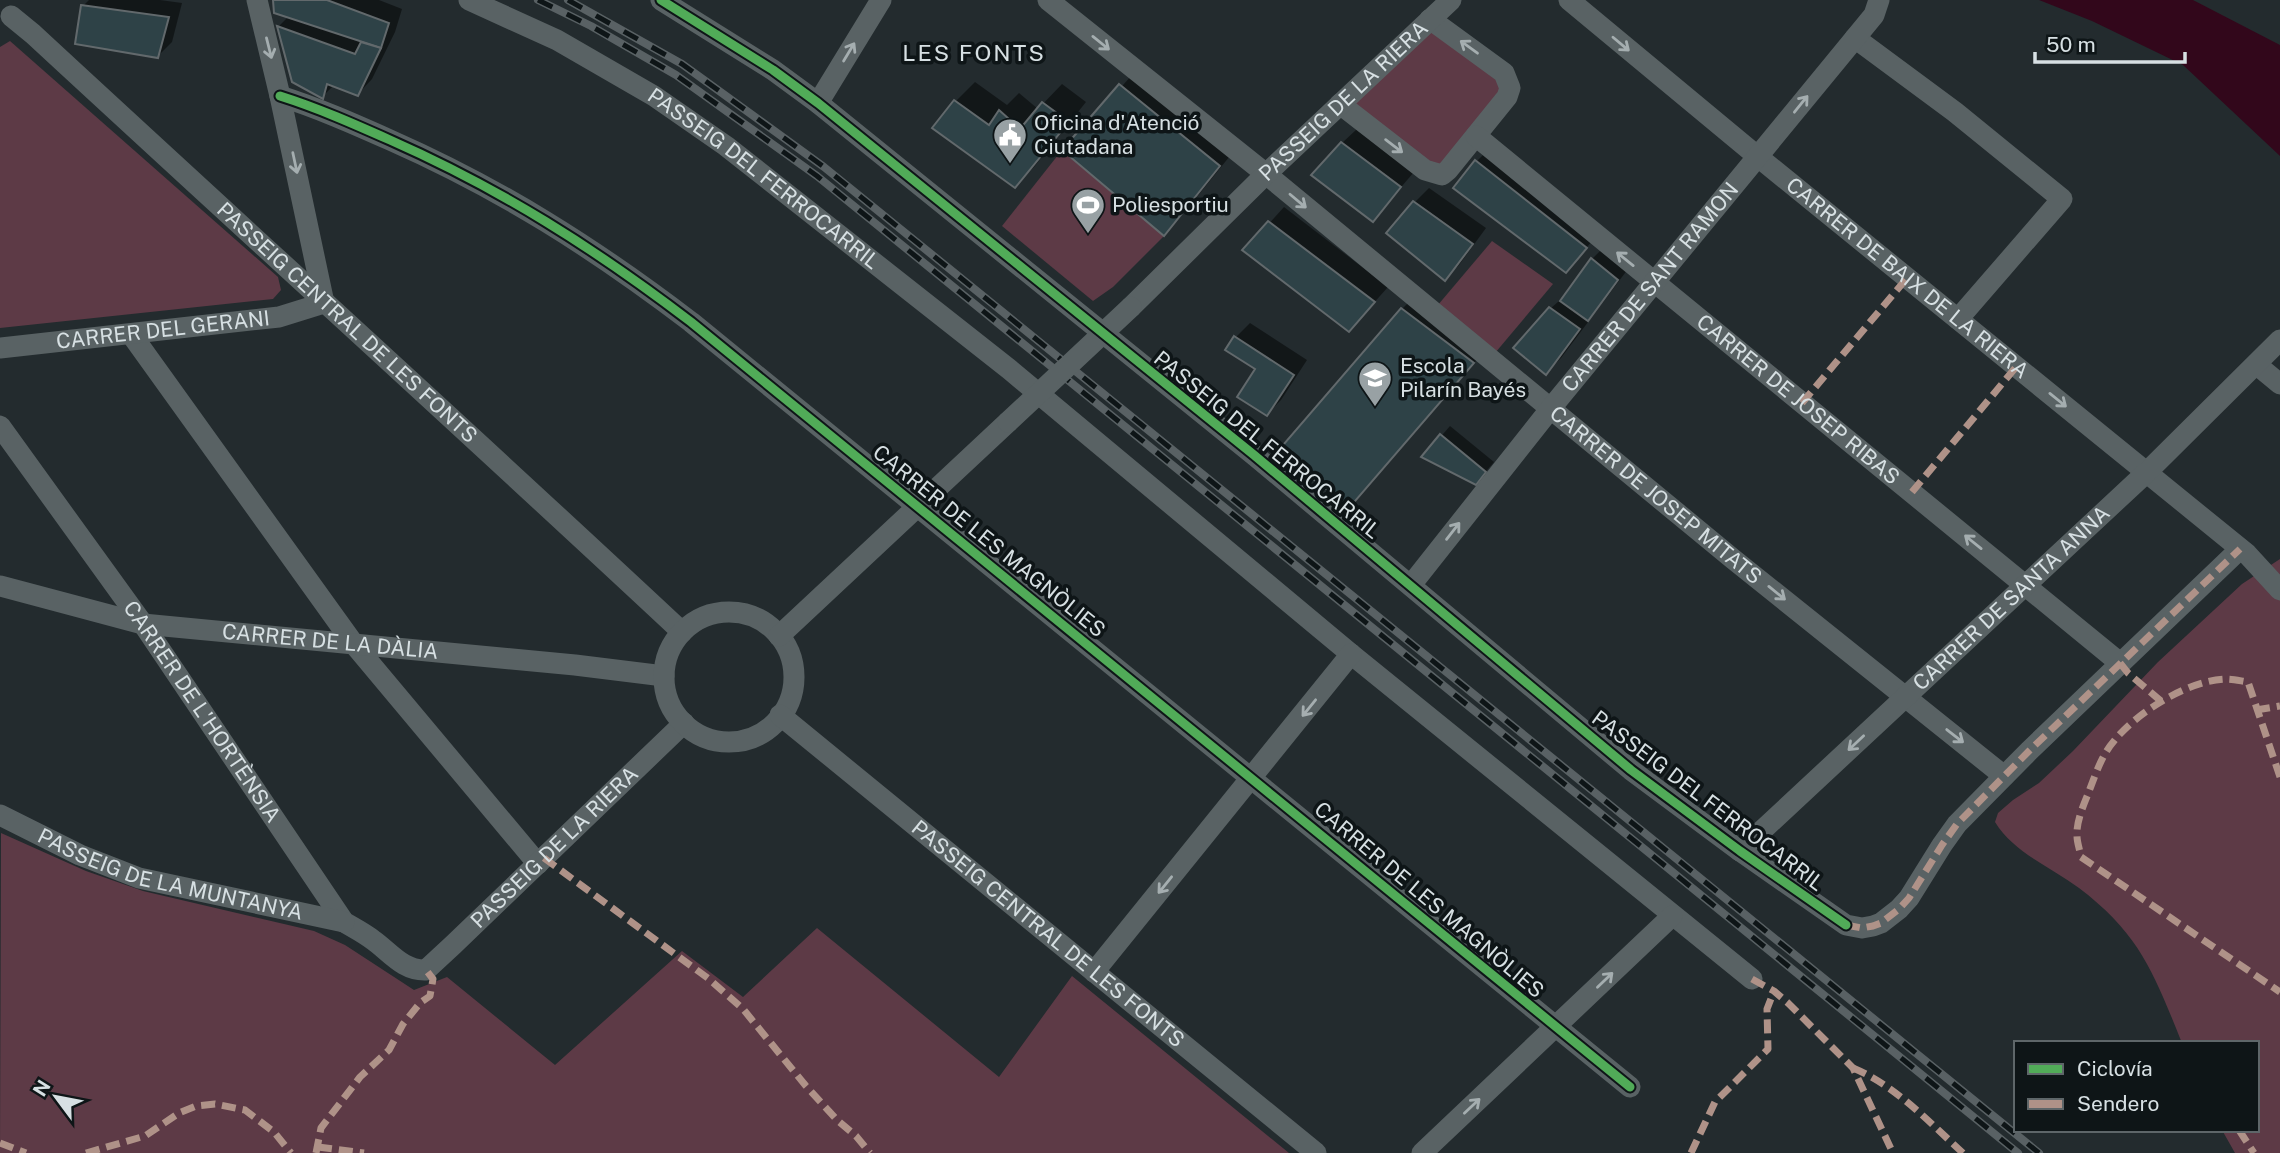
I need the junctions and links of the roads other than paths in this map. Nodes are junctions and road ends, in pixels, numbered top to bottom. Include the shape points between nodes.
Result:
1 (257, 0) edge
2 (469, 0) edge
3 (661, 0) edge
4 (881, 0) edge
5 (1048, 0) edge
6 (1451, 0) edge
7 (1569, 0) edge
8 (1879, 0) edge
9 (8, 15) edge
10 (1430, 19) junction
11 (1855, 37) junction
12 (280, 96) junction
13 (818, 103) junction
14 (1340, 104) junction
15 (1476, 136) junction
16 (1757, 156) junction
17 (1266, 174) junction
18 (1654, 282) junction
19 (324, 303) junction
20 (1958, 319) junction
21 (131, 334) junction
22 (2280, 340) edge
23 (0, 348) edge
24 (2257, 365) junction
25 (2280, 384) edge
26 (1551, 408) junction
27 (0, 426) edge
28 (2147, 472) junction
29 (917, 505) junction
30 (2243, 552) junction
31 (1411, 585) junction
32 (2026, 585) junction
33 (0, 586) edge
34 (2280, 590) edge
35 (143, 624) junction
36 (682, 632) junction
37 (779, 636) junction
38 (354, 643) junction
39 (1351, 654) junction
40 (2120, 663) junction
41 (664, 676) junction
42 (1906, 697) junction
43 (780, 715) junction
44 (684, 723) junction
45 (2004, 776) junction
46 (1253, 778) junction
47 (0, 816) edge
48 (1740, 851) junction
49 (538, 864) junction
50 (1672, 916) junction
51 (344, 922) junction
52 (425, 970) joint
53 (1094, 972) junction
54 (1752, 979) dead end
55 (1556, 1028) junction
56 (1630, 1087) dead end
57 (1316, 1153) edge
58 (1422, 1153) edge

1 -> 12 street
2 - 39 street, PASSEIG DEL FERROCARRIL via 569,47 654,96 726,146 1009,369
3 - 13 street, PASSEIG DEL FERROCARRIL
13 -> 4 street
5 -> 17 street, CARRER DE JOSEP MITATS
6 - 10 street, PASSEIG DE LA RIERA
7 -> 16 street, CARRER DE BAIX DE LA RIERA
8 - 11 street, CARRER DE SANT RAMON via 1874,15
9 - 19 street, PASSEIG CENTRAL DE LES FONTS
10 - 14 street, PASSEIG DE LA RIERA
15 -> 10 street via 1507,97 1508,79
16 -> 11 street, CARRER DE SANT RAMON
11 - 20 street via 2062,199
12 -> 19 street
12 - 29 street, CARRER DE LES MAGNÒLIES via 449,166 547,221 691,322
13 - 31 street, PASSEIG DEL FERROCARRIL
14 -> 15 street via 1435,174 1448,170
14 - 17 street, PASSEIG DE LA RIERA
18 -> 15 street, CARRER DE JOSEP RIBAS
16 - 18 street, CARRER DE SANT RAMON
16 - 20 street, CARRER DE BAIX DE LA RIERA
17 -> 26 street, CARRER DE JOSEP MITATS
17 - 29 street, PASSEIG DE LA RIERA, bridge via 1131,307
18 - 26 street, CARRER DE SANT RAMON
32 -> 18 street, CARRER DE JOSEP RIBAS
19 - 21 street, CARRER DEL GERANI via 279,317
19 - 36 street, PASSEIG CENTRAL DE LES FONTS
20 -> 28 street, CARRER DE BAIX DE LA RIERA
21 - 23 street, CARRER DEL GERANI
21 - 38 street
22 - 24 street, CARRER DE SANTA ANNA
24 - 25 street
24 - 28 street, CARRER DE SANTA ANNA
31 -> 26 street, CARRER DE SANT RAMON
26 -> 42 street, CARRER DE JOSEP MITATS
27 - 35 street, CARRER DE L'HORTÈNSIA
28 - 30 street, CARRER DE BAIX DE LA RIERA
28 - 32 street, CARRER DE SANTA ANNA
29 - 37 street, PASSEIG DE LA RIERA
29 - 46 street, CARRER DE LES MAGNÒLIES
30 - 34 street, CARRER DE BAIX DE LA RIERA
30 - 40 street
31 - 48 street, PASSEIG DEL FERROCARRIL via 1631,770
32 - 40 street, CARRER DE JOSEP RIBAS
32 - 42 street, CARRER DE SANTA ANNA
33 - 35 street, CARRER DE LA DÀLIA
35 - 38 street, CARRER DE LA DÀLIA
35 - 51 street, CARRER DE L'HORTÈNSIA
36 - 37 street via 709,615 726,612 757,618
36 - 41 street via 670,650
37 - 43 street via 792,664 793,683
38 - 41 street, CARRER DE LA DÀLIA
38 - 49 street
39 -> 46 street
39 - 50 street, PASSEIG DEL FERROCARRIL
40 - 45 street
41 - 44 street via 667,698
42 -> 45 street, CARRER DE JOSEP MITATS
42 -> 48 street, CARRER DE SANTA ANNA
43 - 44 street via 761,733 739,741 705,738
43 - 53 street, PASSEIG CENTRAL DE LES FONTS
44 - 49 street, PASSEIG DE LA RIERA
45 - 48 street, PASSEIG DEL FERROCARRIL via 1957,824 1909,898 1873,926 1846,925
46 -> 53 street
46 - 55 street, CARRER DE LES MAGNÒLIES
47 - 51 street, PASSEIG DE LA MUNTANYA via 139,878
49 - 52 street, PASSEIG DE LA RIERA
50 - 54 street, PASSEIG DEL FERROCARRIL
55 -> 50 street
51 - 52 street, CARRER DE L'HORTÈNSIA via 398,961 415,971
53 - 57 street, PASSEIG CENTRAL DE LES FONTS
55 - 56 street, CARRER DE LES MAGNÒLIES
58 -> 55 street

